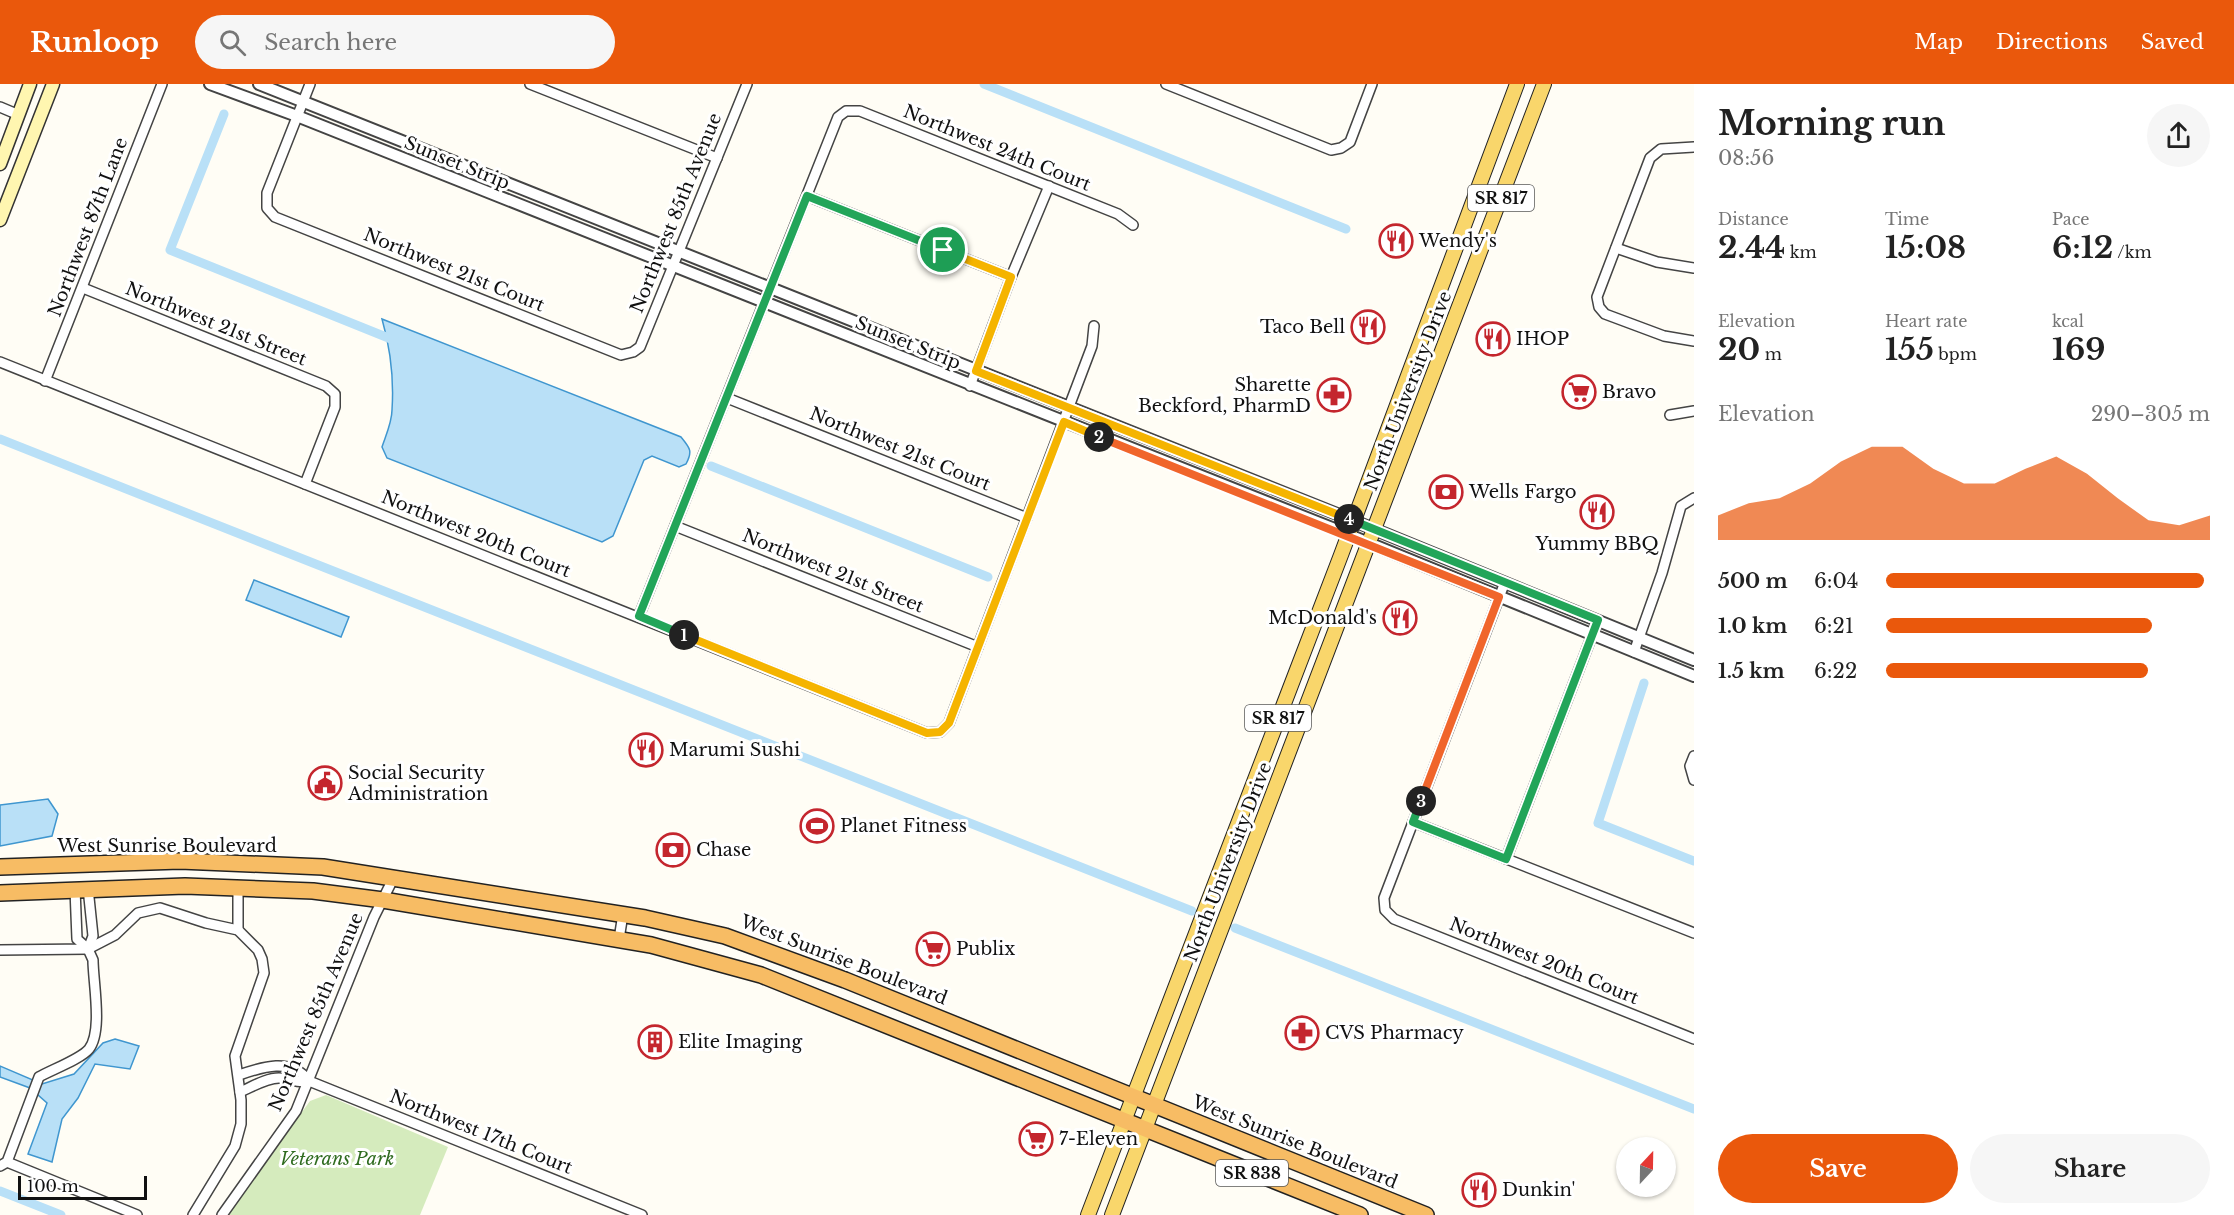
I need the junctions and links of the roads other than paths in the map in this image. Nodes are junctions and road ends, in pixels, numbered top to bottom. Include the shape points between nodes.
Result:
1 (30, 84) edge
2 (53, 84) edge
3 (162, 84) edge
4 (210, 84) edge
5 (259, 84) edge
6 (310, 84) edge
7 (530, 84) edge
8 (747, 84) edge
9 (1166, 84) edge
10 (1372, 84) edge
11 (1517, 84) edge
12 (1544, 84) edge
13 (303, 101) junction
14 (0, 107) edge
15 (20, 115) junction
16 (297, 116) junction
17 (1694, 147) edge
18 (717, 159) junction
19 (0, 164) edge
20 (1049, 186) junction
21 (807, 196) junction
22 (0, 220) edge
23 (1133, 225) dead end
24 (1616, 248) junction
25 (679, 252) junction
26 (673, 267) junction
27 (1694, 268) edge
28 (1011, 277) junction
29 (1443, 278) junction
30 (83, 288) junction
31 (771, 289) junction
32 (1461, 302) junction
33 (764, 304) junction
34 (1094, 326) dead end
35 (1694, 341) edge
36 (633, 352) joint
37 (0, 362) edge
38 (976, 371) junction
39 (45, 381) junction
40 (970, 386) junction
41 (727, 398) junction
42 (1069, 407) junction
43 (1694, 411) edge
44 (1670, 415) dead end
45 (1064, 422) junction
46 (305, 484) junction
47 (1694, 498) edge
48 (1027, 518) junction
49 (1353, 521) junction
50 (675, 526) junction
51 (1375, 530) junction
52 (1348, 535) junction
53 (1369, 545) junction
54 (1505, 582) junction
55 (1499, 597) junction
56 (639, 616) junction
57 (1598, 620) junction
58 (1592, 635) junction
59 (1639, 636) junction
60 (978, 647) junction
61 (1634, 652) junction
62 (1694, 660) edge
63 (1694, 676) edge
64 (1694, 756) edge
65 (1693, 779) edge
66 (1413, 822) junction
67 (1506, 859) junction
68 (0, 867) edge
69 (394, 877) junction
70 (238, 887) junction
71 (81, 889) junction
72 (0, 893) edge
73 (383, 900) junction
74 (623, 914) junction
75 (238, 930) junction
76 (1694, 933) edge
77 (619, 939) junction
78 (88, 949) junction
79 (0, 950) edge
80 (1694, 1039) edge
81 (239, 1075) junction
82 (309, 1081) junction
83 (240, 1092) junction
84 (1132, 1098) junction
85 (1153, 1106) junction
86 (1123, 1122) junction
87 (1144, 1131) junction
88 (3, 1164) edge
89 (617, 1205) junction
90 (137, 1215) edge
91 (193, 1215) edge
92 (222, 1215) edge
93 (613, 1215) edge
94 (642, 1215) edge
95 (1088, 1215) edge
96 (1112, 1215) edge
97 (1360, 1215) edge
98 (1426, 1215) edge

1 - 15 main road
2 - 22 main road
3 - 30 street, Northwest 87th Lane
4 - 16 street, Sunset Strip
5 - 13 street, Sunset Strip
6 - 13 street
7 - 18 street
8 - 18 street, Northwest 85th Avenue
9 - 10 street via 1331,150 1350,142
11 - 29 main road, North University Drive / SR 817
12 - 32 main road, North University Drive / SR 817
13 - 16 street
13 - 25 street, Sunset Strip
14 - 15 street
15 - 19 main road
16 - 26 street, Sunset Strip
16 - 36 street, Northwest 21st Court via 267,193 267,208 275,217 621,355
17 - 24 street via 1655,152 1650,158
18 - 25 street, Northwest 85th Avenue
20 - 21 street, Northwest 24th Court via 860,111 846,111 838,117
20 - 23 street, Northwest 24th Court via 1118,214
20 - 28 street
21 - 28 street
21 - 31 street
24 - 27 street via 1657,262
24 - 35 street via 1597,297 1599,307 1605,314 1664,336
25 - 26 street, Northwest 85th Avenue
25 - 31 street, Sunset Strip
26 - 33 street, Sunset Strip
26 - 36 street, Northwest 85th Avenue
28 - 38 street
29 - 32 main road
29 - 49 main road, North University Drive / SR 817
30 - 39 street, Northwest 87th Lane
30 - 46 street, Northwest 21st Street via 326,386 335,394 335,407
31 - 33 street
31 - 38 street, Sunset Strip
32 - 51 main road, North University Drive / SR 817
33 - 40 street, Sunset Strip
33 - 41 street
34 - 42 street via 1092,346
37 - 39 street, Northwest 20th Court
38 - 40 street
38 - 42 street, Sunset Strip
39 - 46 street, Northwest 20th Court
40 - 45 street, Sunset Strip
41 - 48 street, Northwest 21st Court
41 - 50 street
42 - 45 street
42 - 49 street, Sunset Strip
43 - 44 street
45 - 48 street
45 - 52 street, Sunset Strip
46 - 56 street, Northwest 20th Court
47 - 59 street via 1681,506
48 - 60 street
49 - 51 street, Sunset Strip
49 - 52 main road, North University Drive / SR 817
50 - 56 street
50 - 60 street, Northwest 21st Street
51 - 53 main road, North University Drive / SR 817
51 - 54 street, Sunset Strip
52 - 53 street, Sunset Strip
52 - 84 main road, North University Drive / SR 817
53 - 55 street, Sunset Strip
53 - 85 main road, North University Drive / SR 817
54 - 55 street
54 - 57 street, Sunset Strip
55 - 58 street, Sunset Strip
55 - 66 street
56 - 60 street, Northwest 20th Court via 927,733 940,732 949,723
57 - 58 street
57 - 59 street, Sunset Strip
58 - 61 street, Sunset Strip
58 - 67 street
59 - 61 street
59 - 62 street, Sunset Strip
61 - 63 street, Sunset Strip
64 - 65 street via 1690,766
66 - 67 street
66 - 80 street, Northwest 20th Court via 1384,898 1385,910 1394,919
67 - 76 street
68 - 69 highway, West Sunrise Boulevard via 220,862 323,867
69 - 73 street, Northwest 85th Avenue
69 - 74 highway, West Sunrise Boulevard
70 - 71 highway
70 - 73 highway
70 - 75 street
71 - 72 highway
71 - 78 street via 93,936
71 - 78 street via 77,939
73 - 77 highway
73 - 82 street, Northwest 85th Avenue
74 - 77 street
74 - 84 highway, West Sunrise Boulevard via 725,936 769,950
75 - 78 street via 152,908 138,913 115,935
75 - 81 street via 258,950 264,973 236,1056
77 - 86 highway via 753,972
78 - 79 street
78 - 88 street via 93,960 95,1035 89,1049 39,1077
81 - 82 street via 275,1065 304,1074
81 - 83 street
82 - 83 street via 280,1078
82 - 89 street, Northwest 17th Court
82 - 92 street, Northwest 85th Avenue via 296,1111
83 - 91 street via 241,1124 235,1146
84 - 85 highway, West Sunrise Boulevard / SR 838
84 - 86 main road, North University Drive / SR 817
85 - 87 main road, North University Drive / SR 817
85 - 98 highway, West Sunrise Boulevard / SR 838
86 - 87 highway, SR 838
86 - 95 main road, North University Drive / SR 817
87 - 96 main road, North University Drive / SR 817
87 - 97 highway, SR 838
88 - 90 street
89 - 93 street
89 - 94 street, Northwest 17th Court

